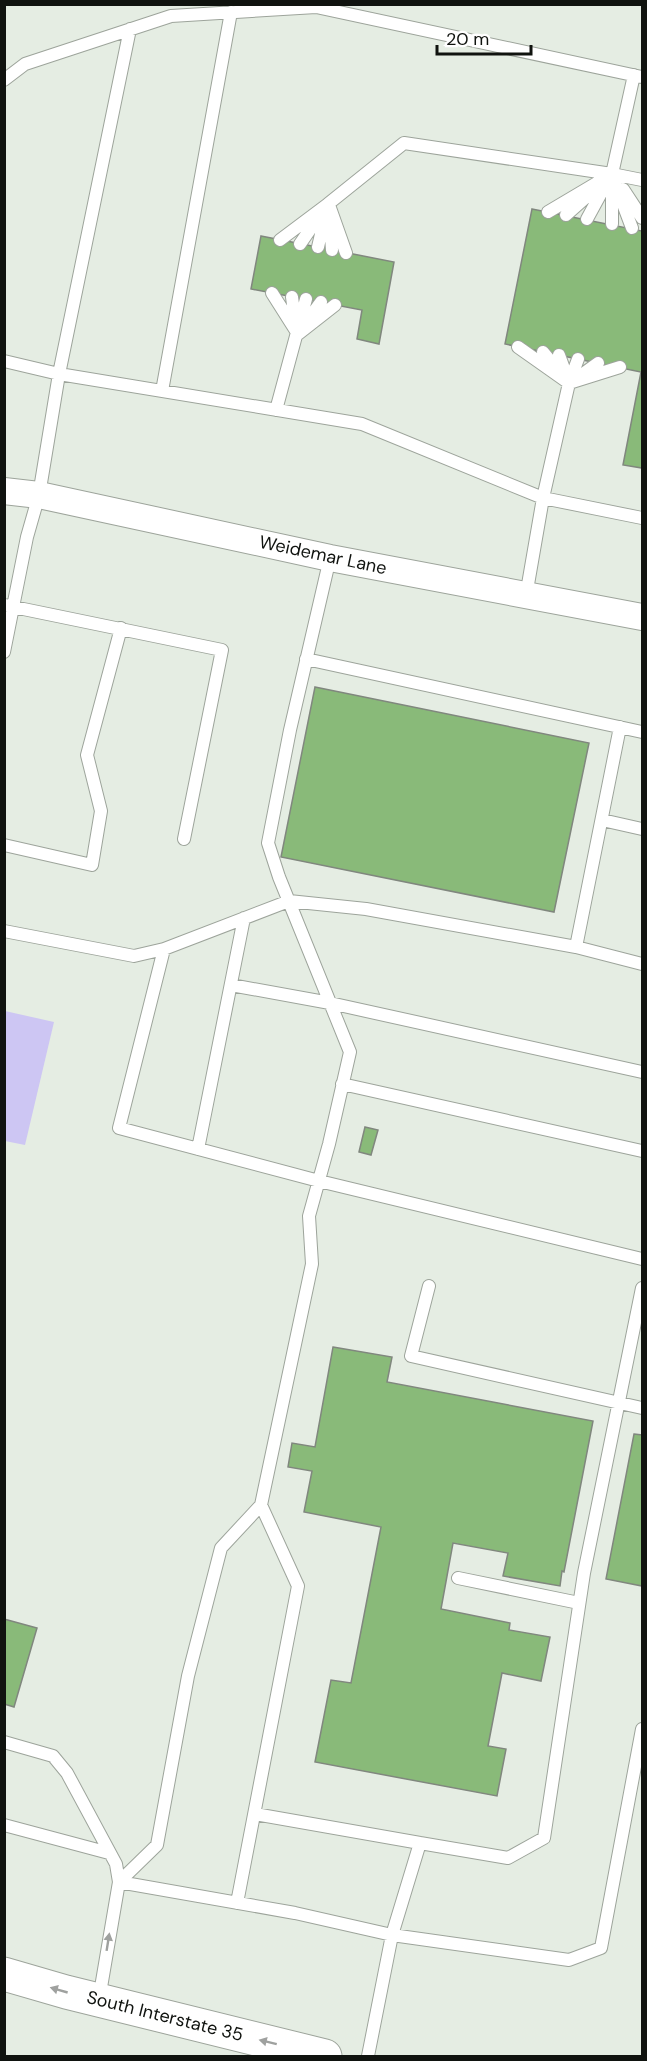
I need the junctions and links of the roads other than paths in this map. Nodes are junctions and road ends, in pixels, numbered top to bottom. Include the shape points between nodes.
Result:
1 (231, 12) junction
2 (130, 29) junction
3 (638, 76) edge
4 (4, 80) edge
5 (612, 174) junction
6 (642, 180) edge
7 (328, 204) junction
8 (548, 212) dead end
9 (566, 215) dead end
10 (642, 218) edge
11 (587, 219) dead end
12 (612, 224) dead end
13 (632, 228) dead end
14 (280, 240) dead end
15 (300, 244) dead end
16 (318, 247) dead end
17 (332, 250) dead end
18 (346, 253) dead end
19 (272, 293) dead end
20 (292, 297) dead end
21 (306, 299) dead end
22 (321, 302) dead end
23 (334, 305) dead end
24 (298, 334) junction
25 (518, 347) dead end
26 (543, 352) dead end
27 (559, 355) dead end
28 (578, 359) dead end
29 (4, 361) edge
30 (598, 363) dead end
31 (620, 367) dead end
32 (59, 374) junction
33 (569, 383) junction
34 (162, 391) junction
35 (276, 410) junction
36 (4, 491) edge
37 (39, 495) junction
38 (543, 498) junction
39 (642, 518) edge
40 (330, 558) junction
41 (526, 596) junction
42 (9, 605) edge
43 (642, 617) edge
44 (121, 628) junction
45 (4, 652) edge
46 (306, 659) junction
47 (620, 727) junction
48 (642, 732) edge
49 (602, 820) junction
50 (642, 829) edge
51 (184, 839) dead end
52 (4, 845) edge
53 (288, 901) junction
54 (244, 918) junction
55 (4, 931) edge
56 (576, 947) junction
57 (164, 949) junction
58 (642, 964) edge
59 (231, 985) junction
60 (330, 1003) junction
61 (642, 1072) edge
62 (342, 1084) junction
63 (198, 1149) junction
64 (642, 1151) edge
65 (319, 1181) junction
66 (642, 1259) edge
67 (429, 1286) dead end
68 (642, 1288) edge
69 (618, 1403) junction
70 (642, 1408) edge
71 (261, 1506) junction
72 (458, 1578) dead end
73 (579, 1603) junction
74 (642, 1729) edge
75 (4, 1742) edge
76 (255, 1814) junction
77 (4, 1825) edge
78 (420, 1843) junction
79 (109, 1852) junction
80 (119, 1882) junction
81 (237, 1903) junction
82 (392, 1935) junction
83 (4, 1974) edge
84 (99, 2000) junction
85 (325, 2056) edge
86 (368, 2056) edge

1 - 2 lane via 171,16
1 - 3 lane via 316,7
1 - 34 lane
2 - 4 lane via 25,64
2 - 32 lane
3 - 5 lane
5 - 6 lane
5 - 7 lane via 404,143
5 - 8 lane
5 - 9 lane
5 - 10 lane
5 - 11 lane
5 - 12 lane
5 - 13 lane
7 - 14 lane
7 - 15 lane
7 - 16 lane
7 - 17 lane
7 - 18 lane
19 - 24 lane
20 - 24 lane
21 - 24 lane
22 - 24 lane
23 - 24 lane
24 - 35 lane
25 - 33 lane
26 - 33 lane
27 - 33 lane
28 - 33 lane
29 - 32 lane
30 - 33 lane
31 - 33 lane
32 - 34 lane
32 - 37 lane
33 - 38 lane
34 - 35 lane
35 - 38 lane via 362,424
36 - 37 street, Weidemar Lane
37 - 40 street, Weidemar Lane
37 - 42 lane
38 - 39 lane
38 - 41 lane
40 - 41 street, Weidemar Lane
40 - 46 lane
41 - 43 street, Weidemar Lane
42 - 44 lane
42 - 45 lane
44 - 51 lane via 222,650
44 - 52 lane via 87,755 101,812 92,865
46 - 47 lane
46 - 53 lane via 268,843
47 - 48 lane
47 - 49 lane
49 - 50 lane
49 - 56 lane
53 - 54 lane
53 - 56 lane via 366,909
53 - 60 lane
54 - 57 lane
54 - 59 lane
55 - 57 lane via 134,956
56 - 58 lane
57 - 63 lane via 119,1128
59 - 60 lane
59 - 63 lane
60 - 61 lane
60 - 62 lane via 350,1052
62 - 64 lane
62 - 65 lane
63 - 65 lane
65 - 66 lane
65 - 71 lane via 309,1216 312,1264
67 - 69 lane via 411,1356
68 - 69 lane
69 - 70 lane
69 - 73 lane
71 - 76 lane via 298,1586
71 - 80 lane via 220,1548 188,1676 157,1845
72 - 73 lane
73 - 78 lane via 544,1838 508,1858
74 - 82 lane via 601,1948 569,1960
75 - 79 lane via 53,1756 67,1773
76 - 78 lane
76 - 81 lane
77 - 79 lane
78 - 82 lane
79 - 80 lane
80 - 81 lane
84 -> 80 lane
81 - 82 lane
82 - 86 lane
84 -> 83 main road, South Interstate 35
85 -> 84 main road, South Interstate 35

